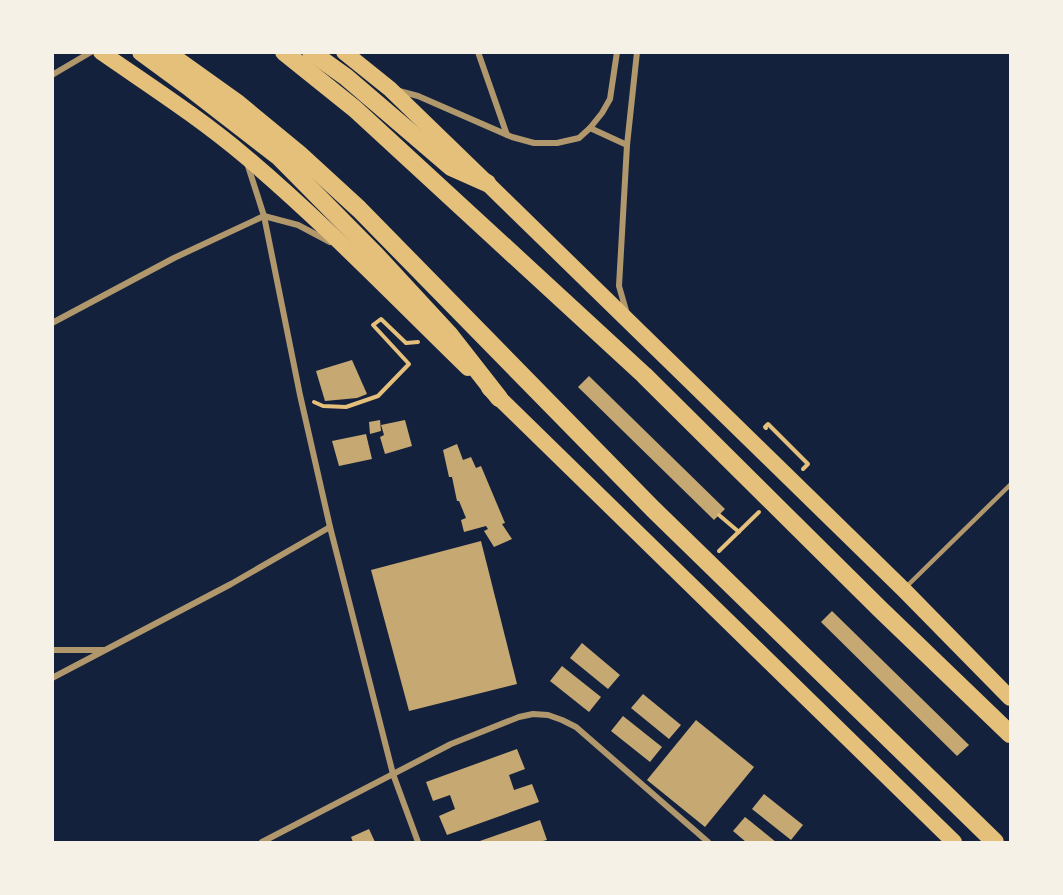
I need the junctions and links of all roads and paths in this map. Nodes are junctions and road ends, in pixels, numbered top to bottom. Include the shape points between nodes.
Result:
1 (91, 52) edge
2 (101, 52) edge
3 (141, 52) edge
4 (166, 52) edge
5 (284, 52) edge
6 (311, 52) edge
7 (344, 52) edge
8 (478, 52) edge
9 (617, 52) edge
10 (637, 52) edge
11 (52, 75) edge
12 (390, 89) junction
13 (590, 128) junction
14 (507, 135) junction
15 (627, 145) junction
16 (245, 156) junction
17 (487, 183) junction
18 (264, 216) junction
19 (347, 250) junction
20 (52, 323) edge
21 (630, 323) junction
22 (440, 341) junction
23 (300, 395) junction
24 (500, 398) junction
25 (808, 464) dead end
26 (801, 471) dead end
27 (1011, 485) edge
28 (763, 508) dead end
29 (719, 515) dead end
30 (330, 527) junction
31 (738, 532) junction
32 (714, 556) dead end
33 (904, 590) junction
34 (52, 650) edge
35 (104, 650) junction
36 (52, 678) edge
37 (1011, 698) edge
38 (1011, 734) edge
39 (393, 774) junction
40 (262, 843) edge
41 (418, 843) edge
42 (708, 843) edge
43 (954, 843) edge
44 (995, 843) edge

1 - 11 street
2 - 16 highway
3 - 24 highway via 279,157 442,326
4 - 44 highway via 236,102 359,209 653,509
5 - 38 highway via 355,110 644,375
6 - 17 highway via 451,167
7 - 12 highway
8 - 14 street
9 - 13 street via 610,99
10 - 15 street
12 - 14 street via 418,96
12 - 17 highway
13 - 14 street via 579,138 557,143 534,143
13 - 15 street
15 - 21 street via 619,286
16 - 18 street
16 - 19 highway
17 - 21 highway
18 - 19 street via 298,225
18 - 20 street via 174,258
18 - 23 street
19 - 22 highway
21 - 33 highway
22 - 23 path via 405,343 381,319 373,325 409,364 378,396 346,407 323,406
22 - 24 highway
23 - 30 street
24 - 43 highway
25 - 26 path
27 - 33 lane
28 - 31 path
29 - 31 path
30 - 35 street
30 - 39 street
31 - 32 path
33 - 37 highway
34 - 35 street
35 - 36 street
39 - 40 street
39 - 41 street
39 - 42 street via 451,744 519,717 548,715 576,728

